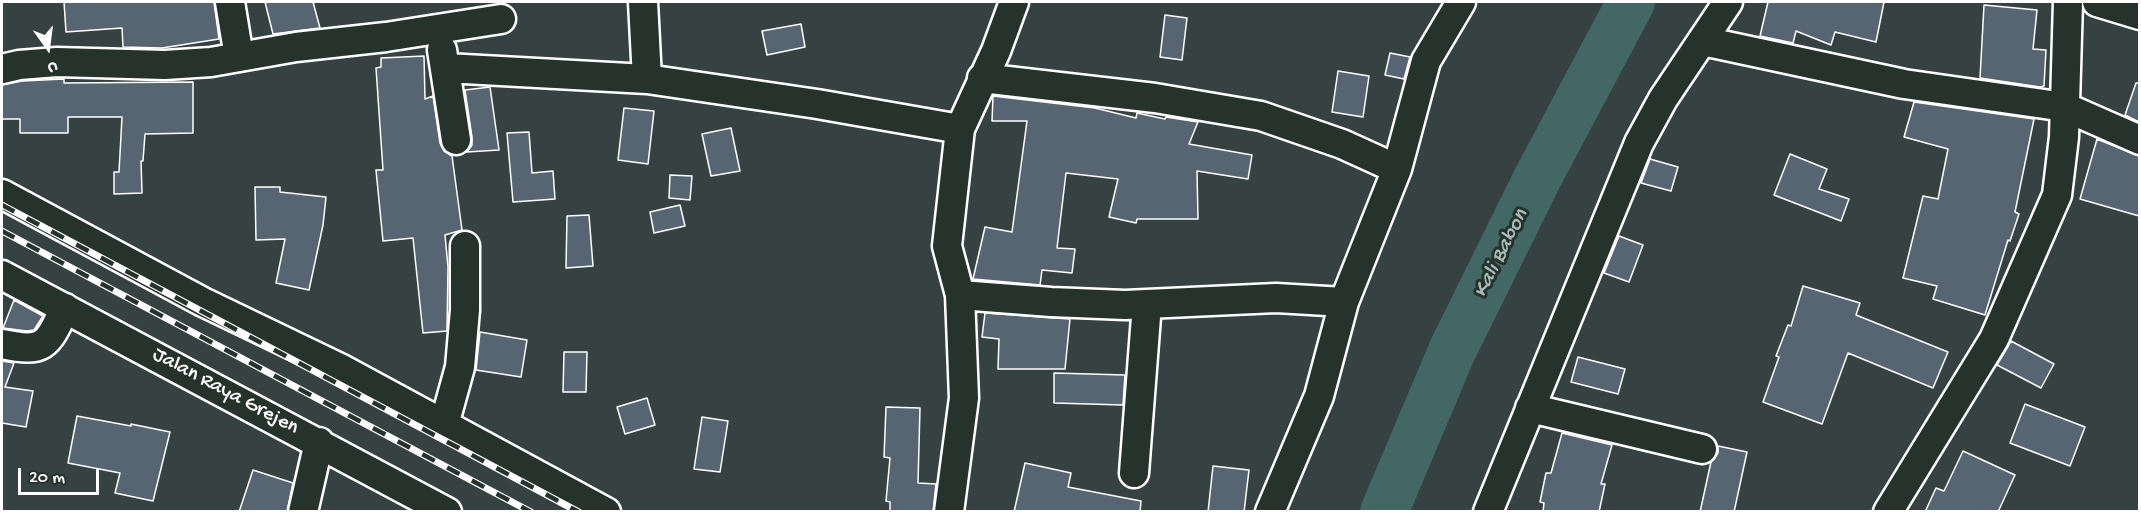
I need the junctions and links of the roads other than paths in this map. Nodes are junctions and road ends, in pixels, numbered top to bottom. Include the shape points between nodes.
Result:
1 (230, 2) edge
2 (643, 2) edge
3 (1014, 2) edge
4 (1461, 2) edge
5 (1728, 2) edge
6 (2068, 2) edge
7 (2097, 2) edge
8 (2139, 15) edge
9 (501, 19) dead end
10 (438, 28) junction
11 (1702, 41) junction
12 (239, 57) junction
13 (446, 68) junction
14 (2, 69) edge
15 (982, 78) junction
16 (646, 80) junction
17 (2066, 107) junction
18 (960, 129) junction
19 (456, 140) dead end
20 (2139, 140) edge
21 (1397, 169) junction
22 (2, 194) edge
23 (465, 246) dead end
24 (2, 275) edge
25 (960, 295) junction
26 (1344, 302) junction
27 (1148, 304) junction
28 (66, 308) junction
29 (2, 344) edge
30 (1530, 408) junction
31 (444, 425) junction
32 (319, 442) junction
33 (1702, 449) dead end
34 (1134, 473) dead end
35 (303, 512) edge
36 (447, 512) edge
37 (606, 512) edge
38 (948, 512) edge
39 (1270, 512) edge
40 (1488, 512) edge
41 (1888, 512) edge

1 - 12 street
2 - 16 street
3 - 15 street
4 - 21 street via 1426,61
5 - 11 street
6 - 17 street
7 - 8 street
9 - 10 street
10 - 12 street
10 - 13 street
11 - 17 street via 1904,84
11 - 30 street via 1639,143
12 - 14 street via 165,65 57,62
13 - 16 street
13 - 19 street
15 - 18 street
15 - 21 street via 1155,98 1261,116 1342,144
16 - 18 street
17 - 20 street
17 - 41 street via 2056,195 1994,339
18 - 25 street via 947,246
21 - 26 street
22 - 31 street
23 - 31 street via 460,367
24 - 28 street, Jalan Raya Grejen
25 - 27 street
25 - 38 street via 964,398
26 - 27 street via 1276,298
26 - 39 street via 1319,396
27 - 34 street
28 - 29 street via 47,341 37,348
28 - 32 street, Jalan Raya Grejen
30 - 33 street
30 - 40 street
31 - 37 street
32 - 35 street
32 - 36 street, Jalan Raya Grejen

